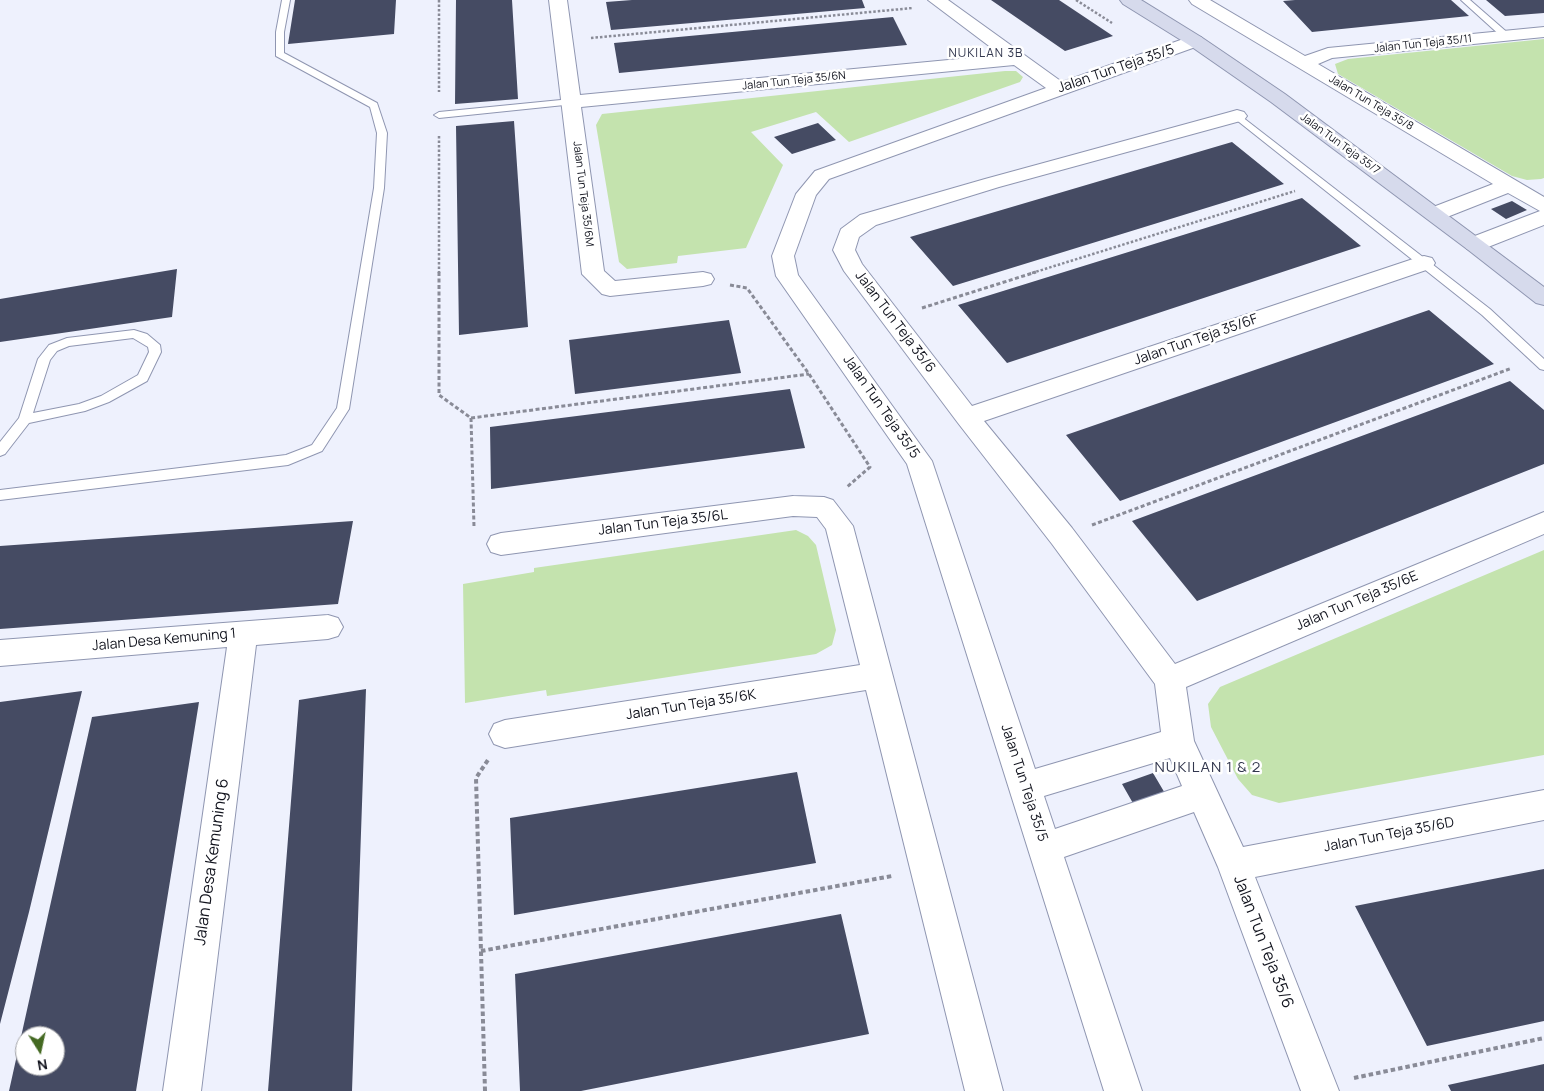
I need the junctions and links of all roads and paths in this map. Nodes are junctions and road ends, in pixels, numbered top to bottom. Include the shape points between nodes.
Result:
1 (286, 0) edge
2 (439, 0) edge
3 (558, 0) edge
4 (1076, 0) edge
5 (1129, 0) edge
6 (1198, 0) edge
7 (1465, 0) edge
8 (940, 2) edge
9 (1114, 24) dead end
10 (1544, 32) edge
11 (1506, 36) junction
12 (563, 40) junction
13 (1195, 41) junction
14 (1018, 59) junction
15 (1305, 63) junction
16 (1059, 89) junction
17 (571, 102) junction
18 (439, 115) junction
19 (1237, 116) joint
20 (1322, 182) junction
21 (1510, 185) junction
22 (1540, 198) edge
23 (1435, 214) junction
24 (1544, 217) edge
25 (1475, 244) junction
26 (1424, 263) junction
27 (703, 279) joint
28 (1544, 298) edge
29 (892, 318) junction
30 (1540, 363) edge
31 (809, 374) junction
32 (967, 417) junction
33 (471, 418) junction
34 (25, 419) junction
35 (0, 451) edge
36 (0, 495) edge
37 (824, 507) junction
38 (1544, 522) edge
39 (1062, 536) junction
40 (501, 544) joint
41 (328, 627) dead end
42 (243, 634) junction
43 (0, 653) edge
44 (877, 675) junction
45 (1170, 680) junction
46 (505, 734) joint
47 (1178, 741) junction
48 (1025, 787) junction
49 (1201, 795) junction
50 (1544, 805) edge
51 (1045, 848) junction
52 (1234, 864) junction
53 (927, 870) junction
54 (481, 951) junction
55 (1544, 1038) edge
56 (1319, 1088) edge
57 (182, 1091) edge
58 (485, 1091) edge
59 (984, 1091) edge
60 (1123, 1091) edge

1 - 36 lane via 279,54 374,105 382,133 379,188 343,409 317,448 288,460
2 - 18 path
3 - 12 street, Jalan Tun Teja 35/6M
4 - 9 path
5 - 13 street, Jalan Tun Teja 35/7
6 - 15 street, Jalan Tun Teja 35/8
7 - 11 lane
8 - 12 path
8 - 14 street
10 - 11 street, Jalan Tun Teja 35/11
11 - 15 street, Jalan Tun Teja 35/11 via 1328,53
12 - 17 street, Jalan Tun Teja 35/6M
13 - 16 street, Jalan Tun Teja 35/5
13 - 23 street, Jalan Tun Teja 35/7
14 - 16 street
14 - 17 street, Jalan Tun Teja 35/6N
15 - 21 street, Jalan Tun Teja 35/8
16 - 48 street, Jalan Tun Teja 35/5 via 822,175 806,194 783,256 787,276 919,461
17 - 18 lane
17 - 27 street, Jalan Tun Teja 35/6M via 593,274 610,289
18 - 33 path via 439,395
19 - 20 lane
19 - 29 street, Jalan Tun Teja 35/6 via 868,220 849,234 844,250 852,266
20 - 26 lane
20 - 29 path
21 - 22 street, Jalan Tun Teja 35/8
21 - 23 street
23 - 25 street, Jalan Tun Teja 35/7
24 - 25 street
25 - 28 street, Jalan Tun Teja 35/7
26 - 30 lane via 1486,312
26 - 32 street, Jalan Tun Teja 35/6F
27 - 31 path via 747,288
29 - 32 street, Jalan Tun Teja 35/6
30 - 39 path
31 - 33 path
31 - 37 path via 870,467
32 - 39 street, Jalan Tun Teja 35/6
33 - 40 path via 474,532
34 - 34 lane via 81,408 143,378 156,352 154,345 143,336 134,334 67,342 53,348 44,359
34 - 35 lane
37 - 40 street, Jalan Tun Teja 35/6L via 793,506
37 - 44 street via 839,526
38 - 45 street, Jalan Tun Teja 35/6E
39 - 45 street, Jalan Tun Teja 35/6
41 - 42 street, Jalan Desa Kemuning 1
42 - 43 street, Jalan Desa Kemuning 1
42 - 57 street, Jalan Desa Kemuning 6
44 - 46 street, Jalan Tun Teja 35/6K
44 - 53 street
45 - 47 street, Jalan Tun Teja 35/6
46 - 54 path via 476,778
47 - 48 street
47 - 49 street, Jalan Tun Teja 35/6
48 - 51 street, Jalan Tun Teja 35/5
49 - 51 street
49 - 52 street, Jalan Tun Teja 35/6
50 - 52 street, Jalan Tun Teja 35/6D
51 - 60 street, Jalan Tun Teja 35/5
52 - 56 street, Jalan Tun Teja 35/6
53 - 54 path
53 - 59 street
54 - 58 path
55 - 56 path

